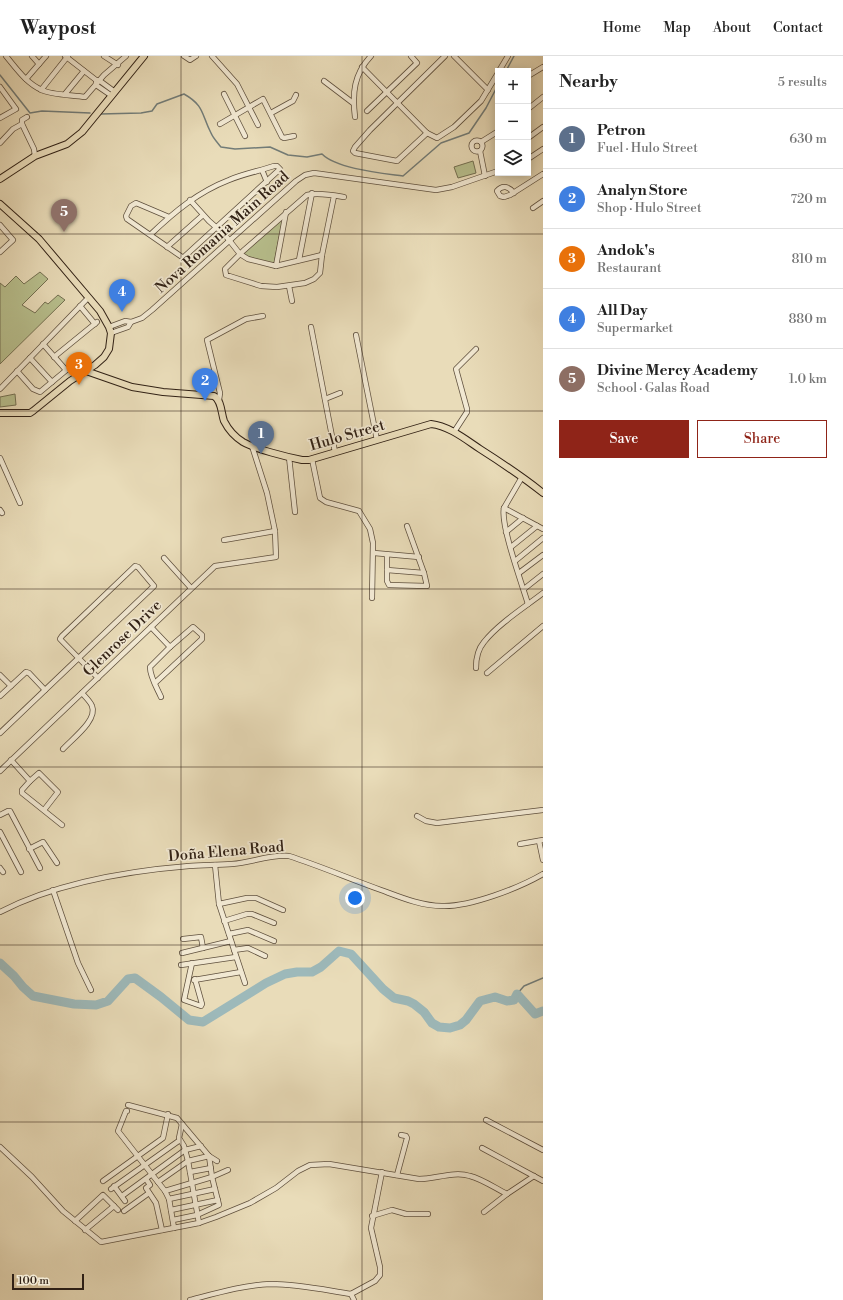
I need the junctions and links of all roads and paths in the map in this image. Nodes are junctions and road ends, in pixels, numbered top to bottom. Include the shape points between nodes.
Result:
1 (6, 56) edge
2 (32, 56) edge
3 (46, 56) edge
4 (67, 56) edge
5 (104, 56) edge
6 (126, 56) edge
7 (144, 56) edge
8 (184, 56) edge
9 (196, 56) edge
10 (212, 56) edge
11 (371, 56) edge
12 (411, 56) edge
13 (445, 56) edge
14 (454, 56) edge
15 (508, 56) edge
16 (39, 64) junction
17 (118, 65) junction
18 (362, 67) junction
19 (543, 67) edge
20 (501, 68) edge
21 (84, 71) junction
22 (531, 74) edge
23 (26, 79) junction
24 (495, 79) edge
25 (324, 81) dead end
26 (97, 82) junction
27 (0, 87) edge
28 (41, 90) junction
29 (488, 90) junction
30 (388, 92) junction
31 (65, 94) junction
32 (113, 94) junction
33 (224, 94) dead end
34 (296, 95) dead end
35 (543, 98) edge
36 (353, 103) junction
37 (398, 103) junction
38 (248, 107) junction
39 (531, 107) edge
40 (367, 111) dead end
41 (271, 113) junction
42 (234, 115) junction
43 (355, 116) dead end
44 (1, 117) edge
45 (26, 117) dead end
46 (22, 124) junction
47 (220, 124) dead end
48 (258, 125) dead end
49 (543, 127) edge
50 (427, 133) junction
51 (495, 134) edge
52 (245, 136) dead end
53 (294, 136) dead end
54 (531, 136) edge
55 (482, 142) junction
56 (0, 143) edge
57 (543, 149) edge
58 (480, 151) junction
59 (35, 156) junction
60 (531, 157) edge
61 (262, 170) junction
62 (495, 172) edge
63 (485, 176) junction
64 (542, 177) edge
65 (0, 179) edge
66 (267, 182) junction
67 (312, 193) junction
68 (514, 193) dead end
69 (334, 196) junction
70 (344, 197) dead end
71 (190, 200) junction
72 (543, 201) edge
73 (0, 204) edge
74 (532, 208) dead end
75 (286, 212) junction
76 (203, 215) junction
77 (169, 216) junction
78 (1, 228) edge
79 (217, 228) junction
80 (150, 235) junction
81 (229, 242) junction
82 (167, 247) junction
83 (0, 252) edge
84 (240, 254) junction
85 (322, 255) junction
86 (300, 260) junction
87 (276, 266) junction
88 (290, 286) junction
89 (88, 298) junction
90 (292, 301) dead end
91 (80, 306) junction
92 (263, 316) dead end
93 (311, 327) dead end
94 (110, 330) junction
95 (356, 335) dead end
96 (43, 344) junction
97 (476, 349) dead end
98 (54, 357) junction
99 (30, 358) junction
100 (17, 371) junction
101 (86, 371) junction
102 (52, 382) junction
103 (0, 389) edge
104 (340, 393) dead end
105 (325, 399) junction
106 (219, 400) junction
107 (0, 413) edge
108 (454, 432) junction
109 (376, 440) junction
110 (252, 446) junction
111 (335, 452) junction
112 (289, 457) junction
113 (0, 458) edge
114 (312, 459) junction
115 (522, 477) junction
116 (543, 493) edge
117 (20, 503) dead end
118 (504, 508) junction
119 (295, 512) dead end
120 (523, 518) junction
121 (407, 526) dead end
122 (537, 526) junction
123 (543, 529) edge
124 (275, 531) junction
125 (506, 532) junction
126 (543, 538) edge
127 (224, 540) dead end
128 (511, 547) junction
129 (374, 553) junction
130 (387, 555) junction
131 (543, 555) edge
132 (419, 557) junction
133 (164, 558) dead end
134 (515, 561) junction
135 (387, 570) junction
136 (424, 573) junction
137 (519, 573) junction
138 (543, 574) edge
139 (191, 588) junction
140 (524, 589) junction
141 (543, 593) edge
142 (372, 598) dead end
143 (528, 604) junction
144 (543, 626) edge
145 (151, 627) junction
146 (170, 647) junction
147 (78, 658) junction
148 (476, 668) dead end
149 (487, 673) dead end
150 (0, 675) edge
151 (98, 678) junction
152 (155, 683) junction
153 (11, 686) junction
154 (45, 690) junction
155 (82, 693) junction
156 (0, 696) edge
157 (161, 698) dead end
158 (0, 734) edge
159 (63, 749) dead end
160 (11, 760) junction
161 (0, 771) edge
162 (30, 781) junction
163 (44, 810) junction
164 (543, 810) edge
165 (0, 815) edge
166 (417, 816) dead end
167 (62, 825) dead end
168 (0, 832) edge
169 (541, 841) edge
170 (520, 844) dead end
171 (29, 848) junction
172 (543, 860) edge
173 (57, 864) dead end
174 (215, 865) junction
175 (40, 868) dead end
176 (21, 872) dead end
177 (543, 874) edge
178 (53, 890) junction
179 (219, 904) junction
180 (283, 910) dead end
181 (0, 912) edge
182 (224, 921) junction
183 (274, 924) dead end
184 (229, 934) junction
185 (183, 939) dead end
186 (231, 941) junction
187 (274, 941) dead end
188 (203, 948) junction
189 (234, 950) junction
190 (182, 953) dead end
191 (265, 956) dead end
192 (236, 957) junction
193 (192, 963) junction
194 (181, 965) dead end
195 (241, 972) junction
196 (195, 979) junction
197 (188, 980) junction
198 (245, 983) dead end
199 (91, 990) dead end
200 (128, 1105) dead end
201 (127, 1111) dead end
202 (168, 1114) junction
203 (486, 1120) dead end
204 (182, 1124) junction
205 (401, 1135) dead end
206 (180, 1140) junction
207 (201, 1146) junction
208 (0, 1147) edge
209 (482, 1148) dead end
210 (185, 1150) junction
211 (543, 1150) edge
212 (209, 1156) junction
213 (137, 1157) junction
214 (188, 1161) junction
215 (217, 1161) dead end
216 (144, 1165) junction
217 (211, 1168) junction
218 (228, 1170) dead end
219 (190, 1172) junction
220 (382, 1172) junction
221 (152, 1174) junction
222 (397, 1175) junction
223 (534, 1176) junction
224 (212, 1177) junction
225 (146, 1179) junction
226 (103, 1180) dead end
227 (543, 1181) edge
228 (158, 1182) junction
229 (192, 1183) junction
230 (215, 1189) junction
231 (164, 1191) junction
232 (150, 1193) junction
233 (194, 1194) junction
234 (507, 1194) junction
235 (122, 1196) junction
236 (169, 1199) junction
237 (218, 1200) junction
238 (126, 1201) dead end
239 (196, 1205) junction
240 (114, 1206) junction
241 (118, 1210) dead end
242 (171, 1210) junction
243 (124, 1211) dead end
244 (484, 1212) dead end
245 (428, 1214) dead end
246 (197, 1215) junction
247 (372, 1216) junction
248 (173, 1220) junction
249 (75, 1221) junction
250 (199, 1223) junction
251 (174, 1228) junction
252 (85, 1230) junction
253 (162, 1230) junction
254 (351, 1294) junction
255 (190, 1300) edge
256 (354, 1300) edge

1 - 23 street
2 - 16 street
3 - 16 street
4 - 21 street
4 - 28 street
5 - 17 street
6 - 17 street
7 - 32 main road
8 - 9 street via 190,60
10 - 38 street via 238,84
11 - 18 street
12 - 30 street via 417,63
13 - 37 street
14 - 29 street
15 - 20 street
16 - 23 street
17 - 26 street
18 - 30 street
18 - 36 street via 356,79
19 - 22 street
21 - 26 street
21 - 31 street
23 - 28 street
24 - 29 street
25 - 36 street
26 - 31 street via 86,96
26 - 32 street
27 - 44 street via 16,109
28 - 31 street
29 - 50 street via 481,101 454,127 437,138
30 - 37 street
30 - 40 street
32 - 59 main road via 82,132 67,144
33 - 42 street
34 - 41 street via 291,102
35 - 39 street
36 - 43 street
37 - 50 street
37 - 50 street via 353,151 398,161
38 - 41 street via 263,99
38 - 42 street
38 - 48 street
41 - 53 street via 282,137
42 - 47 street
42 - 52 street
45 - 46 street
46 - 56 street via 13,129
46 - 59 street
49 - 54 street
51 - 55 street
55 - 58 street
55 - 58 street via 476,141 472,145 473,150
57 - 60 street
58 - 63 street
59 - 65 main road
61 - 66 street
61 - 66 street via 275,166 280,169
61 - 71 street via 229,180
62 - 63 street, Nova Romania Main Road
63 - 81 street, Nova Romania Main Road via 436,190 309,174 296,181
64 - 68 street
66 - 79 street
67 - 69 street
67 - 75 street
67 - 86 street
69 - 70 street
69 - 85 street
71 - 76 street
71 - 77 street
72 - 74 street
73 - 89 main road via 40,239
75 - 84 street
75 - 87 street
76 - 79 street
76 - 82 street
77 - 80 street
77 - 80 street via 139,203 131,206 126,218
78 - 83 street via 13,240
79 - 81 street
79 - 82 street via 184,257
80 - 82 street
81 - 84 street
81 - 94 street, Nova Romania Main Road via 142,318 131,322 128,327
84 - 87 street via 248,259
84 - 88 street via 225,269 229,277 266,287
85 - 86 street
85 - 88 street via 320,273 314,280
86 - 87 street
88 - 90 street
89 - 91 street
89 - 94 main road via 104,317
91 - 96 street
91 - 98 street via 96,323
92 - 106 street via 246,319 207,340 220,393
93 - 105 street
94 - 101 main road via 109,349 104,357
95 - 109 street
96 - 98 street
96 - 99 street
97 - 108 street via 456,369 467,409
98 - 102 street via 68,368
99 - 100 street
99 - 102 street
100 - 102 street via 38,392
100 - 103 street
101 - 106 main road via 132,387 211,395
101 - 107 main road via 34,411
104 - 105 street
105 - 111 street
106 - 110 main road, Hulo Street via 224,420 231,431
108 - 109 main road, Hulo Street via 431,424
108 - 115 main road, Hulo Street
109 - 111 main road, Hulo Street
110 - 112 main road, Hulo Street
110 - 124 street via 267,493
111 - 114 main road, Hulo Street
112 - 114 main road, Hulo Street
112 - 119 street
113 - 117 street
114 - 129 street via 320,498 359,511 370,529
115 - 116 main road, Hulo Street
115 - 118 street
118 - 120 street
118 - 125 street
120 - 122 street
120 - 125 street
121 - 132 street
122 - 123 street
122 - 128 street
124 - 127 street
124 - 139 street, Glenrose Drive via 276,557 216,565
125 - 128 street
126 - 134 street
128 - 134 street
129 - 130 street
129 - 142 street
130 - 132 street
130 - 135 street
131 - 137 street
132 - 136 street
133 - 139 street
134 - 137 street
135 - 136 street
135 - 136 street via 389,585 426,587
137 - 140 street
138 - 140 street
139 - 145 street, Glenrose Drive
140 - 143 street
141 - 143 street
143 - 148 street via 483,643 476,656
144 - 149 street
145 - 146 street
145 - 151 street, Glenrose Drive
146 - 152 street via 150,667
146 - 152 street via 192,627 203,637
147 - 147 street via 154,586 138,567 135,566 60,640
147 - 151 street
147 - 154 street
150 - 153 street
151 - 155 street, Glenrose Drive
152 - 157 street
153 - 154 street via 26,672
153 - 156 street
154 - 158 street
155 - 159 street via 92,705 91,718
155 - 160 street, Glenrose Drive
160 - 161 street, Glenrose Drive
160 - 162 street
162 - 163 street via 22,792
162 - 163 street via 40,773 58,792
163 - 167 street
164 - 166 street via 437,823
165 - 171 street via 10,811
168 - 176 street
169 - 170 street
169 - 172 street
171 - 173 street via 44,843
171 - 175 street
174 - 177 street, Doña Elena Road via 289,856 412,901 444,906 464,904 499,893
174 - 178 street, Doña Elena Road via 153,869
174 - 179 street
178 - 181 street, Doña Elena Road
178 - 199 street via 78,963
179 - 180 street via 256,898
179 - 182 street
182 - 183 street via 252,914
182 - 184 street
184 - 186 street
184 - 187 street via 248,930
185 - 188 street via 201,937
186 - 188 street
186 - 189 street
188 - 190 street
189 - 191 street via 248,948
189 - 192 street
192 - 193 street
192 - 195 street
193 - 194 street
193 - 197 street
195 - 196 street
195 - 198 street
196 - 197 street
196 - 197 street via 201,1006 184,1000
200 - 202 street
201 - 213 street via 118,1131
202 - 204 street
202 - 213 street via 163,1138
203 - 211 street
204 - 206 street
204 - 207 street
205 - 222 street via 407,1138
206 - 210 street
206 - 216 street
207 - 210 street
207 - 212 street
208 - 249 street
209 - 223 street
210 - 214 street
210 - 221 street
212 - 214 street
212 - 215 street
212 - 217 street
213 - 216 street
213 - 226 street
214 - 219 street
214 - 228 street
216 - 221 street
216 - 235 street via 112,1188
217 - 219 street
217 - 224 street
218 - 224 street
219 - 229 street
220 - 222 street
220 - 247 street
220 - 250 street via 329,1164 310,1165 250,1203
221 - 225 street
221 - 228 street
222 - 234 street via 419,1179 449,1175 469,1176
223 - 227 street
223 - 234 street
224 - 229 street
224 - 230 street
225 - 232 street via 150,1185 146,1188
225 - 235 street
228 - 231 street
229 - 231 street
229 - 233 street
230 - 233 street
230 - 237 street
231 - 236 street
232 - 243 street
232 - 253 street via 156,1203
233 - 236 street
233 - 239 street
234 - 244 street
235 - 238 street
236 - 242 street
237 - 239 street
237 - 246 street via 218,1206
239 - 242 street
239 - 246 street
240 - 241 street
240 - 249 street via 104,1194
240 - 252 street
242 - 248 street
245 - 247 street via 406,1214 392,1210
246 - 248 street
246 - 250 street
247 - 254 street via 371,1232 380,1275 375,1281
248 - 251 street
249 - 252 street
250 - 251 street
251 - 253 street
252 - 253 street via 101,1242
254 - 255 street via 273,1284 235,1289
254 - 256 street

